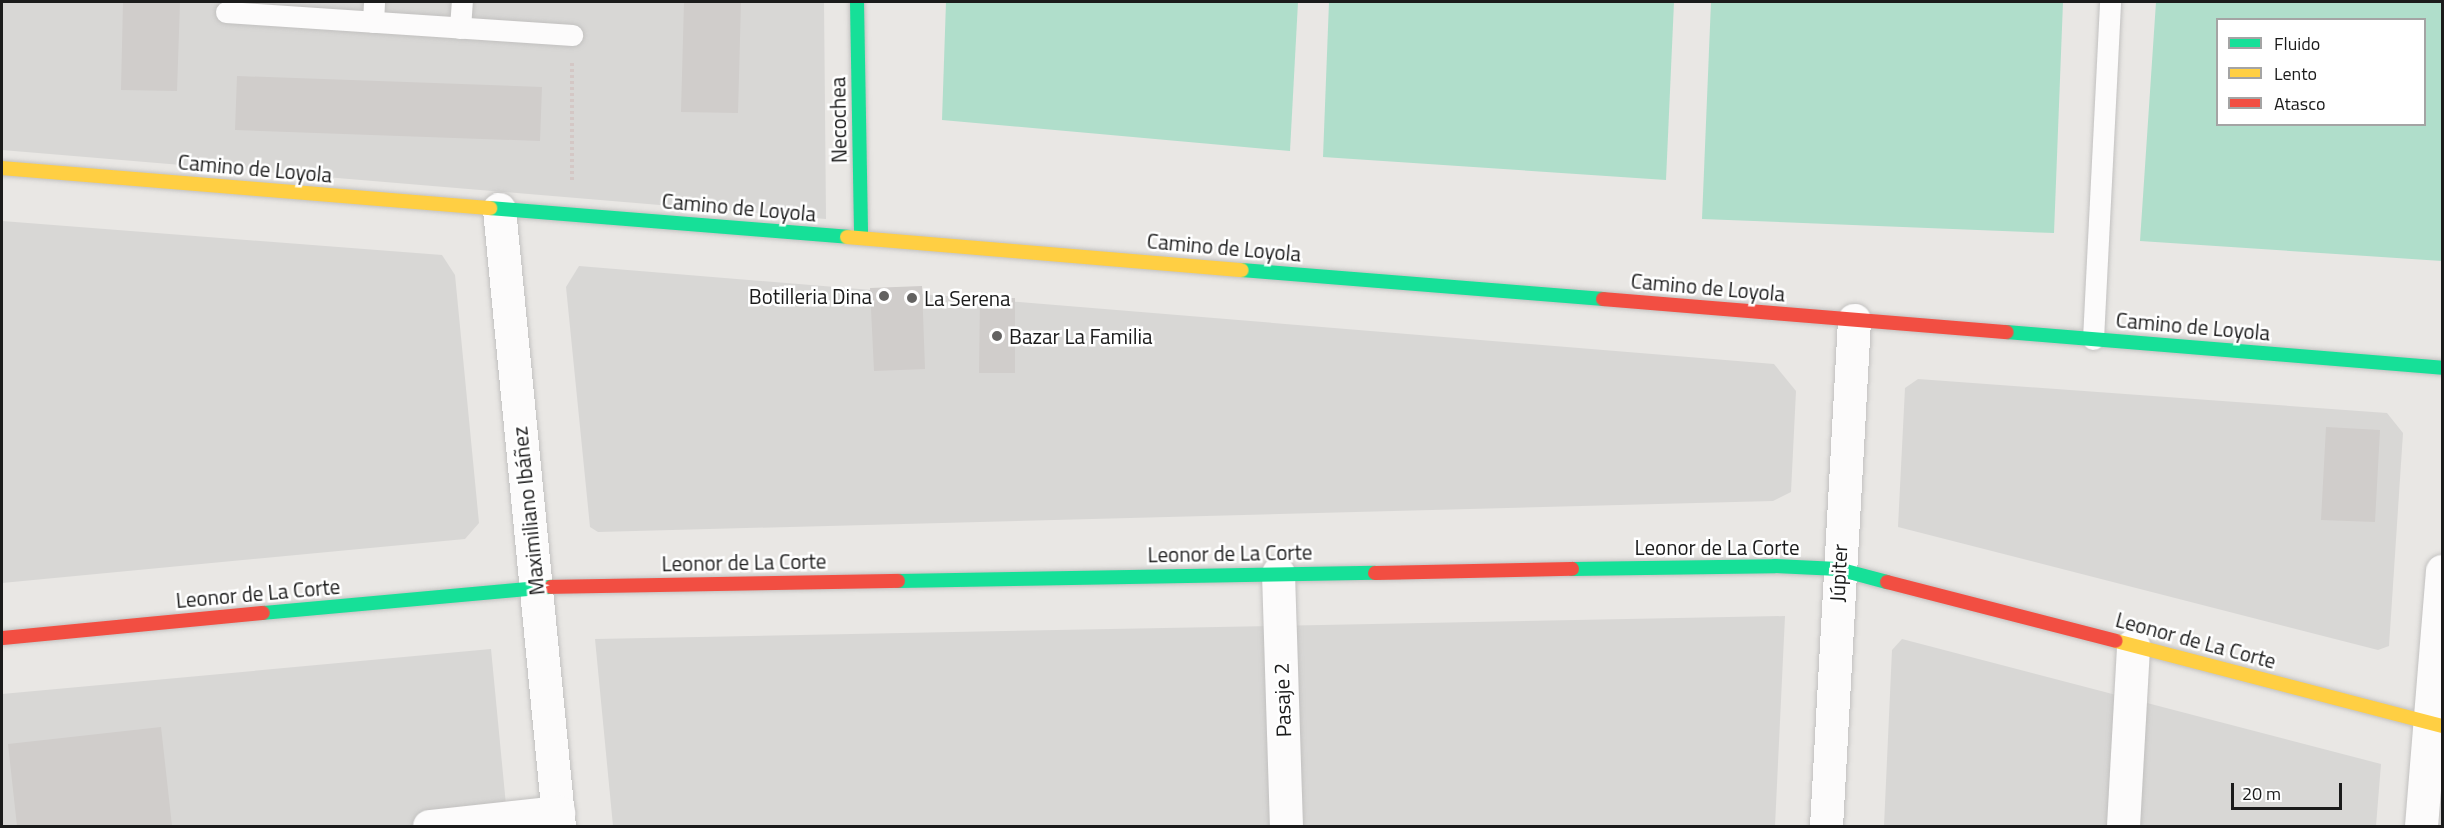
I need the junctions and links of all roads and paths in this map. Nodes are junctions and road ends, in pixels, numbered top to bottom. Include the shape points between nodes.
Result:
1 (462, 2) edge
2 (857, 2) edge
3 (2109, 2) edge
4 (226, 12) dead end
5 (374, 12) edge
6 (460, 28) junction
7 (572, 35) joint
8 (2, 168) edge
9 (499, 209) junction
10 (573, 215) junction
11 (861, 238) junction
12 (1854, 320) junction
13 (2093, 339) junction
14 (2442, 368) edge
15 (1838, 569) junction
16 (2442, 571) edge
17 (1278, 573) junction
18 (535, 587) junction
19 (2, 638) edge
20 (2133, 645) junction
21 (2436, 724) edge
22 (559, 819) edge
23 (429, 826) edge
24 (1286, 826) edge
25 (1826, 826) edge
26 (2122, 826) edge
27 (2421, 826) edge

1 - 6 lane
2 - 11 street, Necochea
3 - 13 lane
4 - 5 lane
5 - 6 lane
6 - 7 lane
7 - 10 path
8 - 9 street, Camino de Loyola
9 - 10 street, Camino de Loyola
9 - 18 street, Maximiliano Ibáñez
10 - 11 street, Camino de Loyola
11 - 12 street, Camino de Loyola
12 - 13 street, Camino de Loyola
12 - 15 street, Júpiter
13 - 14 street, Camino de Loyola
15 - 17 street, Leonor de La Corte via 1775,566
15 - 20 street, Leonor de La Corte
15 - 25 street, Júpiter
16 - 21 street
17 - 18 street, Leonor de La Corte
17 - 24 street, Pasaje 2
18 - 19 street, Leonor de La Corte
18 - 22 street, Maximiliano Ibáñez
20 - 21 street, Leonor de La Corte
20 - 26 street
21 - 27 street
22 - 23 street, Maximiliano Ibáñez

